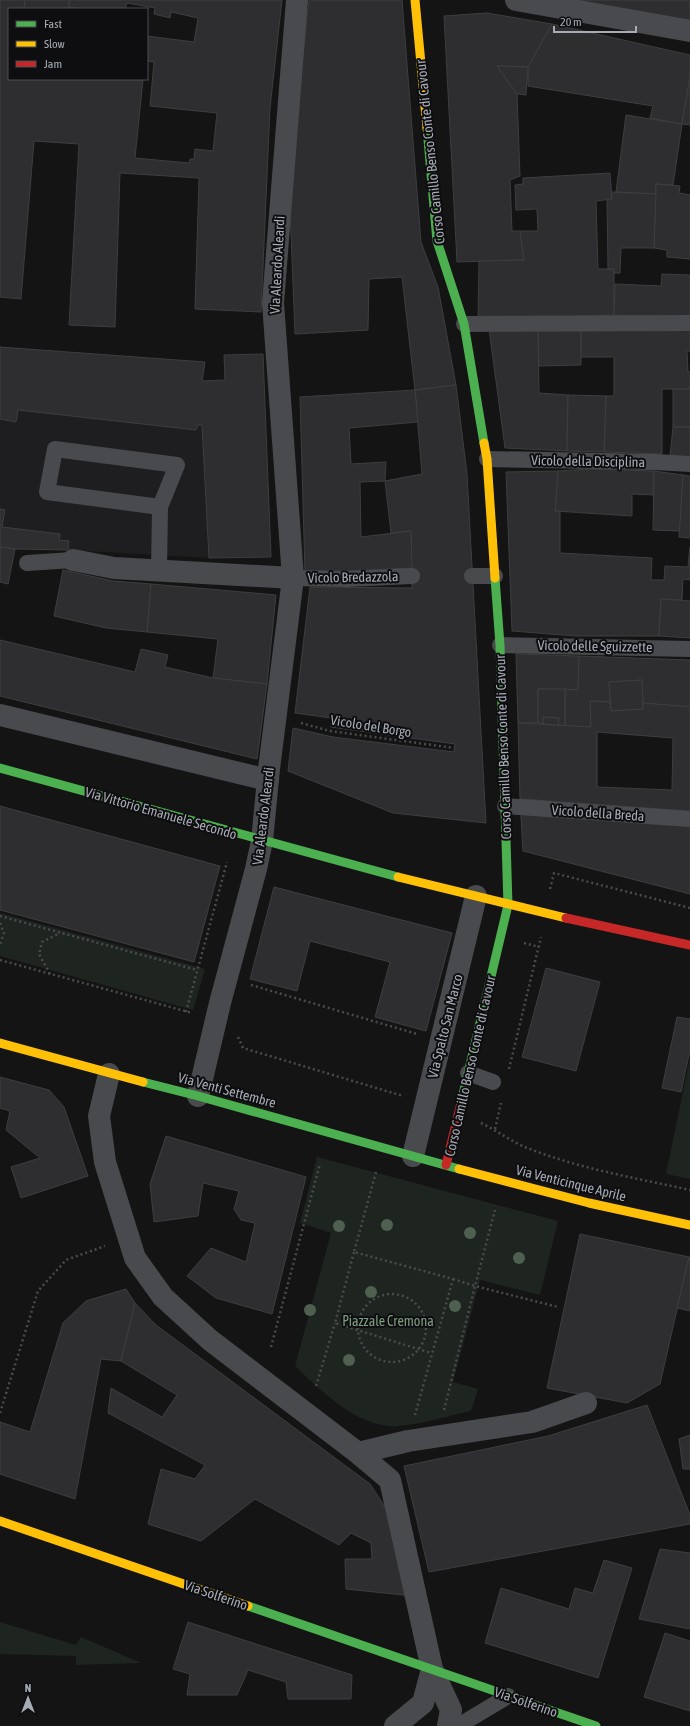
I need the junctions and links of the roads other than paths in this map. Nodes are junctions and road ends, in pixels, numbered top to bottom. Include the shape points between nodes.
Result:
1 (297, 0) edge
2 (415, 0) edge
3 (516, 0) edge
4 (690, 31) edge
5 (690, 323) edge
6 (464, 324) junction
7 (487, 459) junction
8 (690, 464) edge
9 (160, 507) junction
10 (73, 560) joint
11 (27, 563) dead end
12 (149, 575) junction
13 (412, 576) dead end
14 (472, 576) dead end
15 (495, 576) junction
16 (293, 578) junction
17 (500, 645) junction
18 (690, 649) edge
19 (0, 715) edge
20 (0, 768) edge
21 (268, 780) junction
22 (505, 806) junction
23 (690, 819) edge
24 (262, 841) junction
25 (476, 896) junction
26 (508, 905) junction
27 (690, 945) edge
28 (0, 1043) edge
29 (468, 1073) junction
30 (109, 1074) junction
31 (500, 1079) road end
32 (198, 1096) junction
33 (413, 1156) junction
34 (446, 1165) junction
35 (690, 1225) edge
36 (586, 1404) dead end
37 (358, 1453) junction
38 (0, 1521) edge
39 (432, 1669) junction
40 (508, 1696) junction
41 (395, 1726) edge
42 (448, 1726) edge
43 (458, 1726) edge
44 (596, 1726) edge

1 - 16 street, Via Aleardo Aleardi via 273,303
2 - 6 street, Corso Camillo Benso Conte di Cavour via 437,241
3 - 4 street
5 - 6 lane
6 - 7 street, Corso Camillo Benso Conte di Cavour
7 - 8 lane, Vicolo della Disciplina
7 - 15 street, Corso Camillo Benso Conte di Cavour
9 - 9 lane via 177,465 55,449 47,492
9 - 12 lane
10 - 11 lane
10 - 12 street
12 - 16 street
13 - 16 lane, Vicolo Bredazzola
14 - 15 lane
15 - 17 street, Corso Camillo Benso Conte di Cavour
16 - 21 street, Via Aleardo Aleardi
17 - 18 lane, Vicolo delle Sguizzette
17 - 22 street, Corso Camillo Benso Conte di Cavour
19 - 21 street
20 - 24 street, Via Vittorio Emanuele Secondo
21 - 24 street, Via Aleardo Aleardi
22 - 23 lane, Vicolo della Breda
22 - 26 street, Corso Camillo Benso Conte di Cavour
24 - 25 street, Via Vittorio Emanuele Secondo
24 - 32 street, Via Aleardo Aleardi
25 - 26 street, Via Vittorio Emanuele Secondo
25 - 33 street, Via Spalto San Marco
26 - 27 street
26 - 29 street, Corso Camillo Benso Conte di Cavour
28 - 30 street, Via Venti Settembre
29 - 31 lane
29 - 34 street, Corso Camillo Benso Conte di Cavour
30 - 32 street, Via Venti Settembre
30 - 37 street via 99,1116 105,1162 135,1258 163,1298 210,1340
32 - 33 street, Via Venti Settembre
33 - 34 street, Via Venti Settembre
34 - 35 street, Via Venticinque Aprile via 589,1203
36 - 37 street via 532,1422 408,1441
37 - 39 street via 390,1480
38 - 39 street, Via Solferino
39 - 40 street, Via Solferino
39 - 41 street via 423,1703
39 - 42 street via 450,1710
40 - 43 lane
40 - 44 street, Via Solferino

